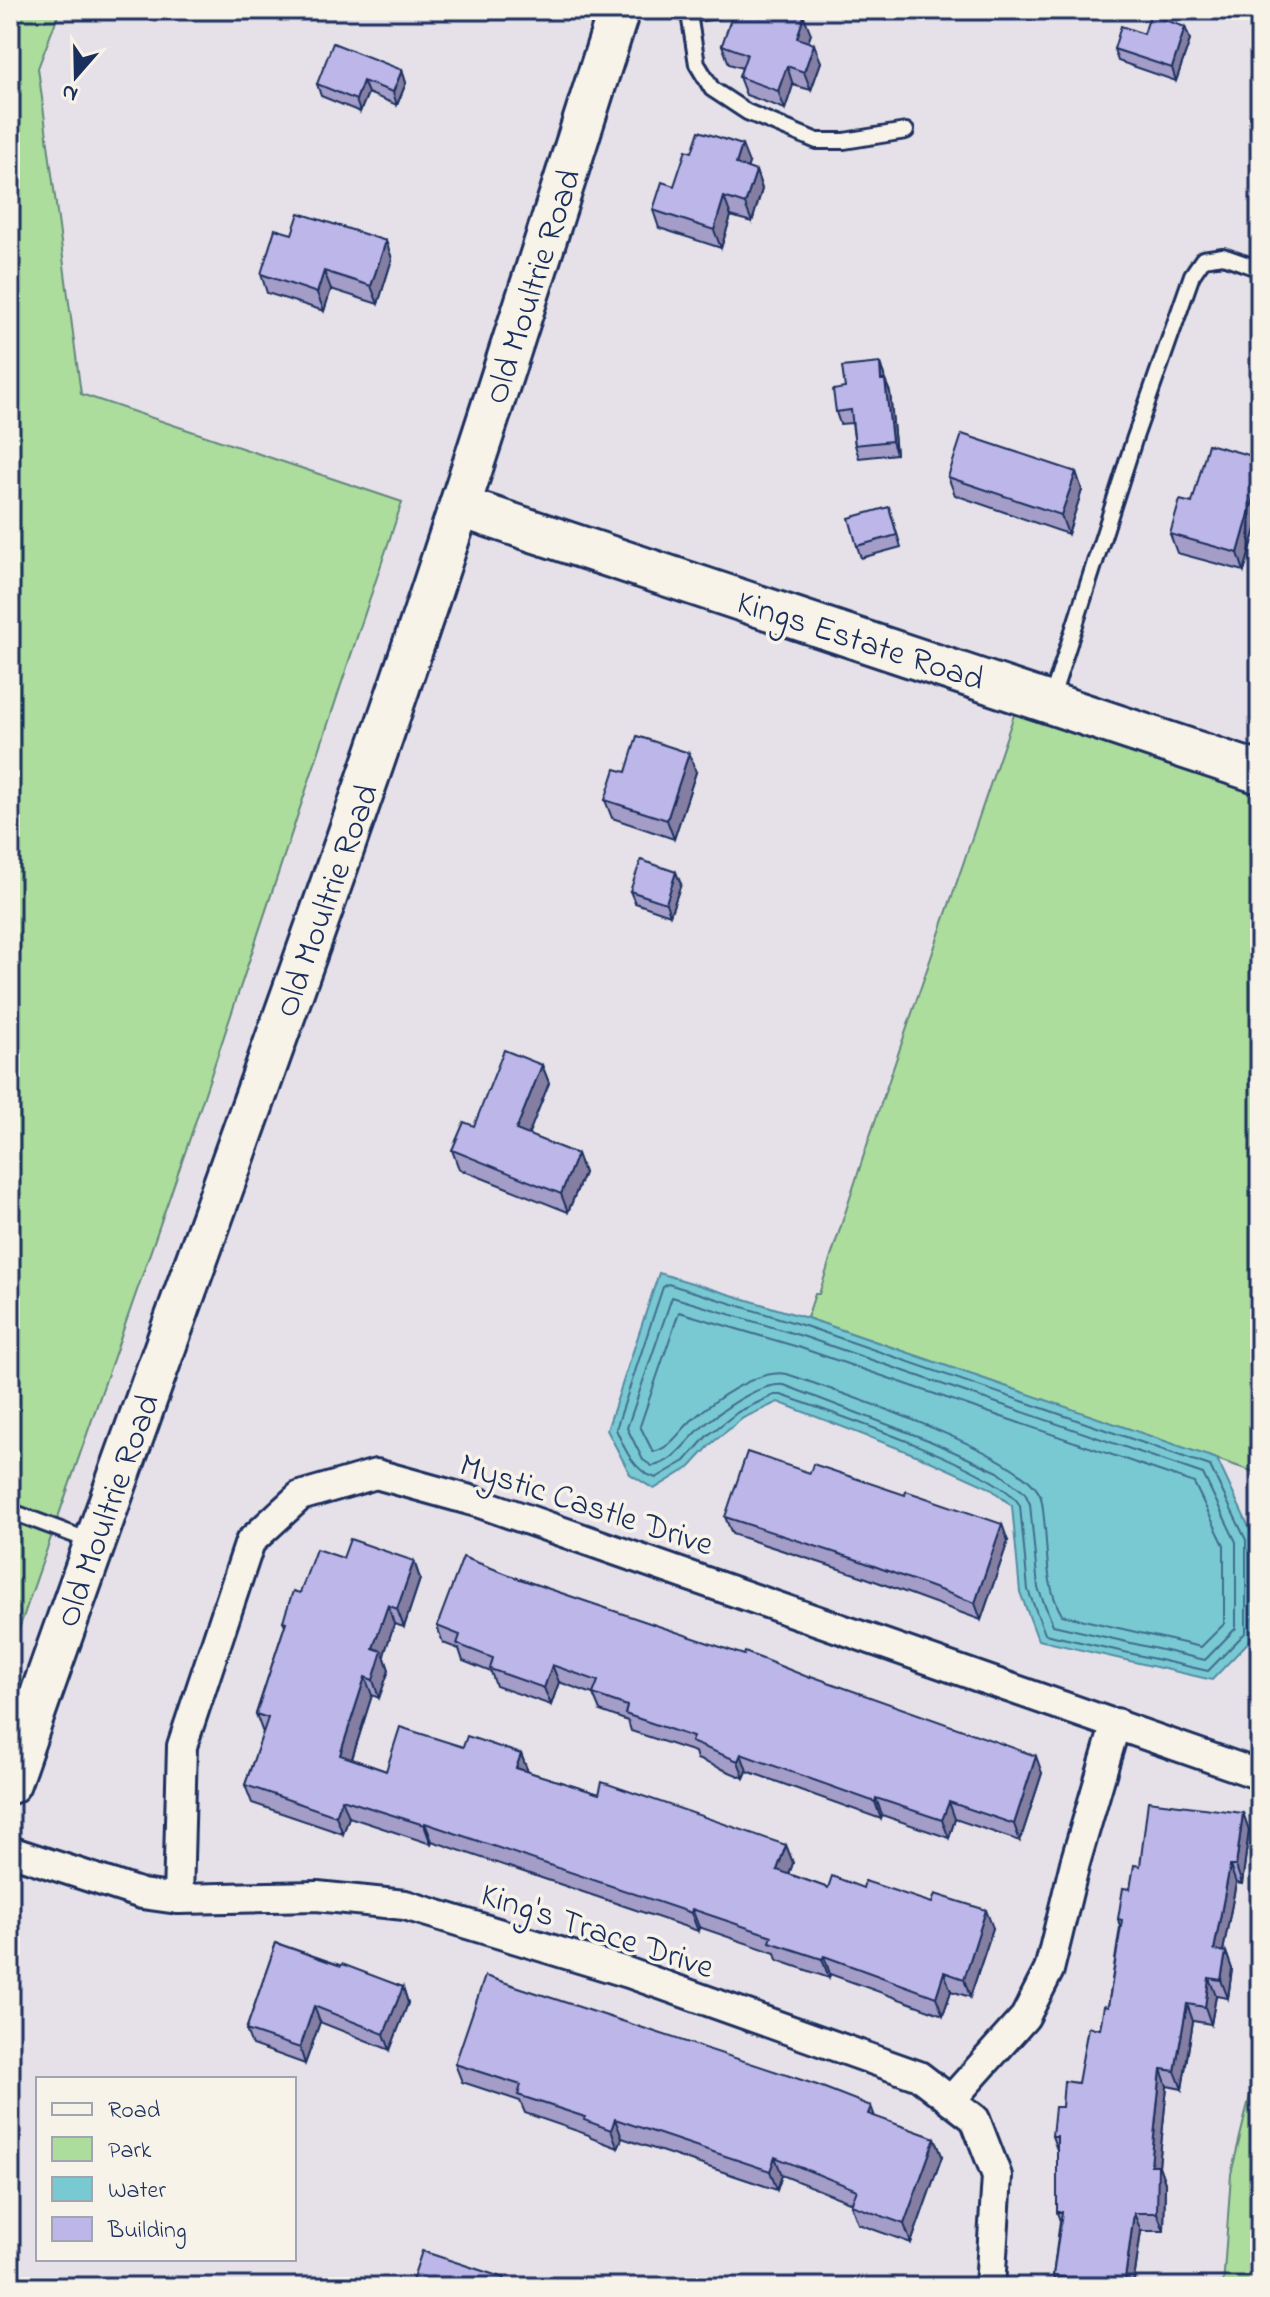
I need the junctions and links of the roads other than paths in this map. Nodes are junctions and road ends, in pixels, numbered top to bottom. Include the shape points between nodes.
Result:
1 (619, 10) edge
2 (716, 10) edge
3 (683, 12) edge
4 (906, 131) dead end
5 (1260, 269) edge
6 (461, 507) junction
7 (1050, 703) junction
8 (1260, 773) edge
9 (10, 1511) edge
10 (94, 1542) junction
11 (1116, 1723) junction
12 (1260, 1775) edge
13 (10, 1783) edge
14 (10, 1851) edge
15 (178, 1899) junction
16 (951, 2100) junction
17 (990, 2287) edge

1 - 6 main road, Old Moultrie Road
2 - 3 lane
3 - 4 lane via 697,64 712,89 747,112 817,141
5 - 7 lane via 1223,256 1203,259 1192,275
6 - 7 main road, Kings Estate Road
6 - 10 main road, Old Moultrie Road
7 - 8 main road, Kings Estate Road
9 - 10 lane
10 - 13 main road, Old Moultrie Road
11 - 12 street, Mystic Castle Drive
11 - 15 street, Mystic Castle Drive via 477,1502 376,1474 300,1496 250,1542 182,1746
11 - 16 street via 1049,1970 1025,2017
14 - 15 street, King's Trace Drive via 142,1894
15 - 16 street, King's Trace Drive via 317,1896 405,1905 629,1973 919,2076
16 - 17 street, King's Trace Drive via 975,2119 997,2176

